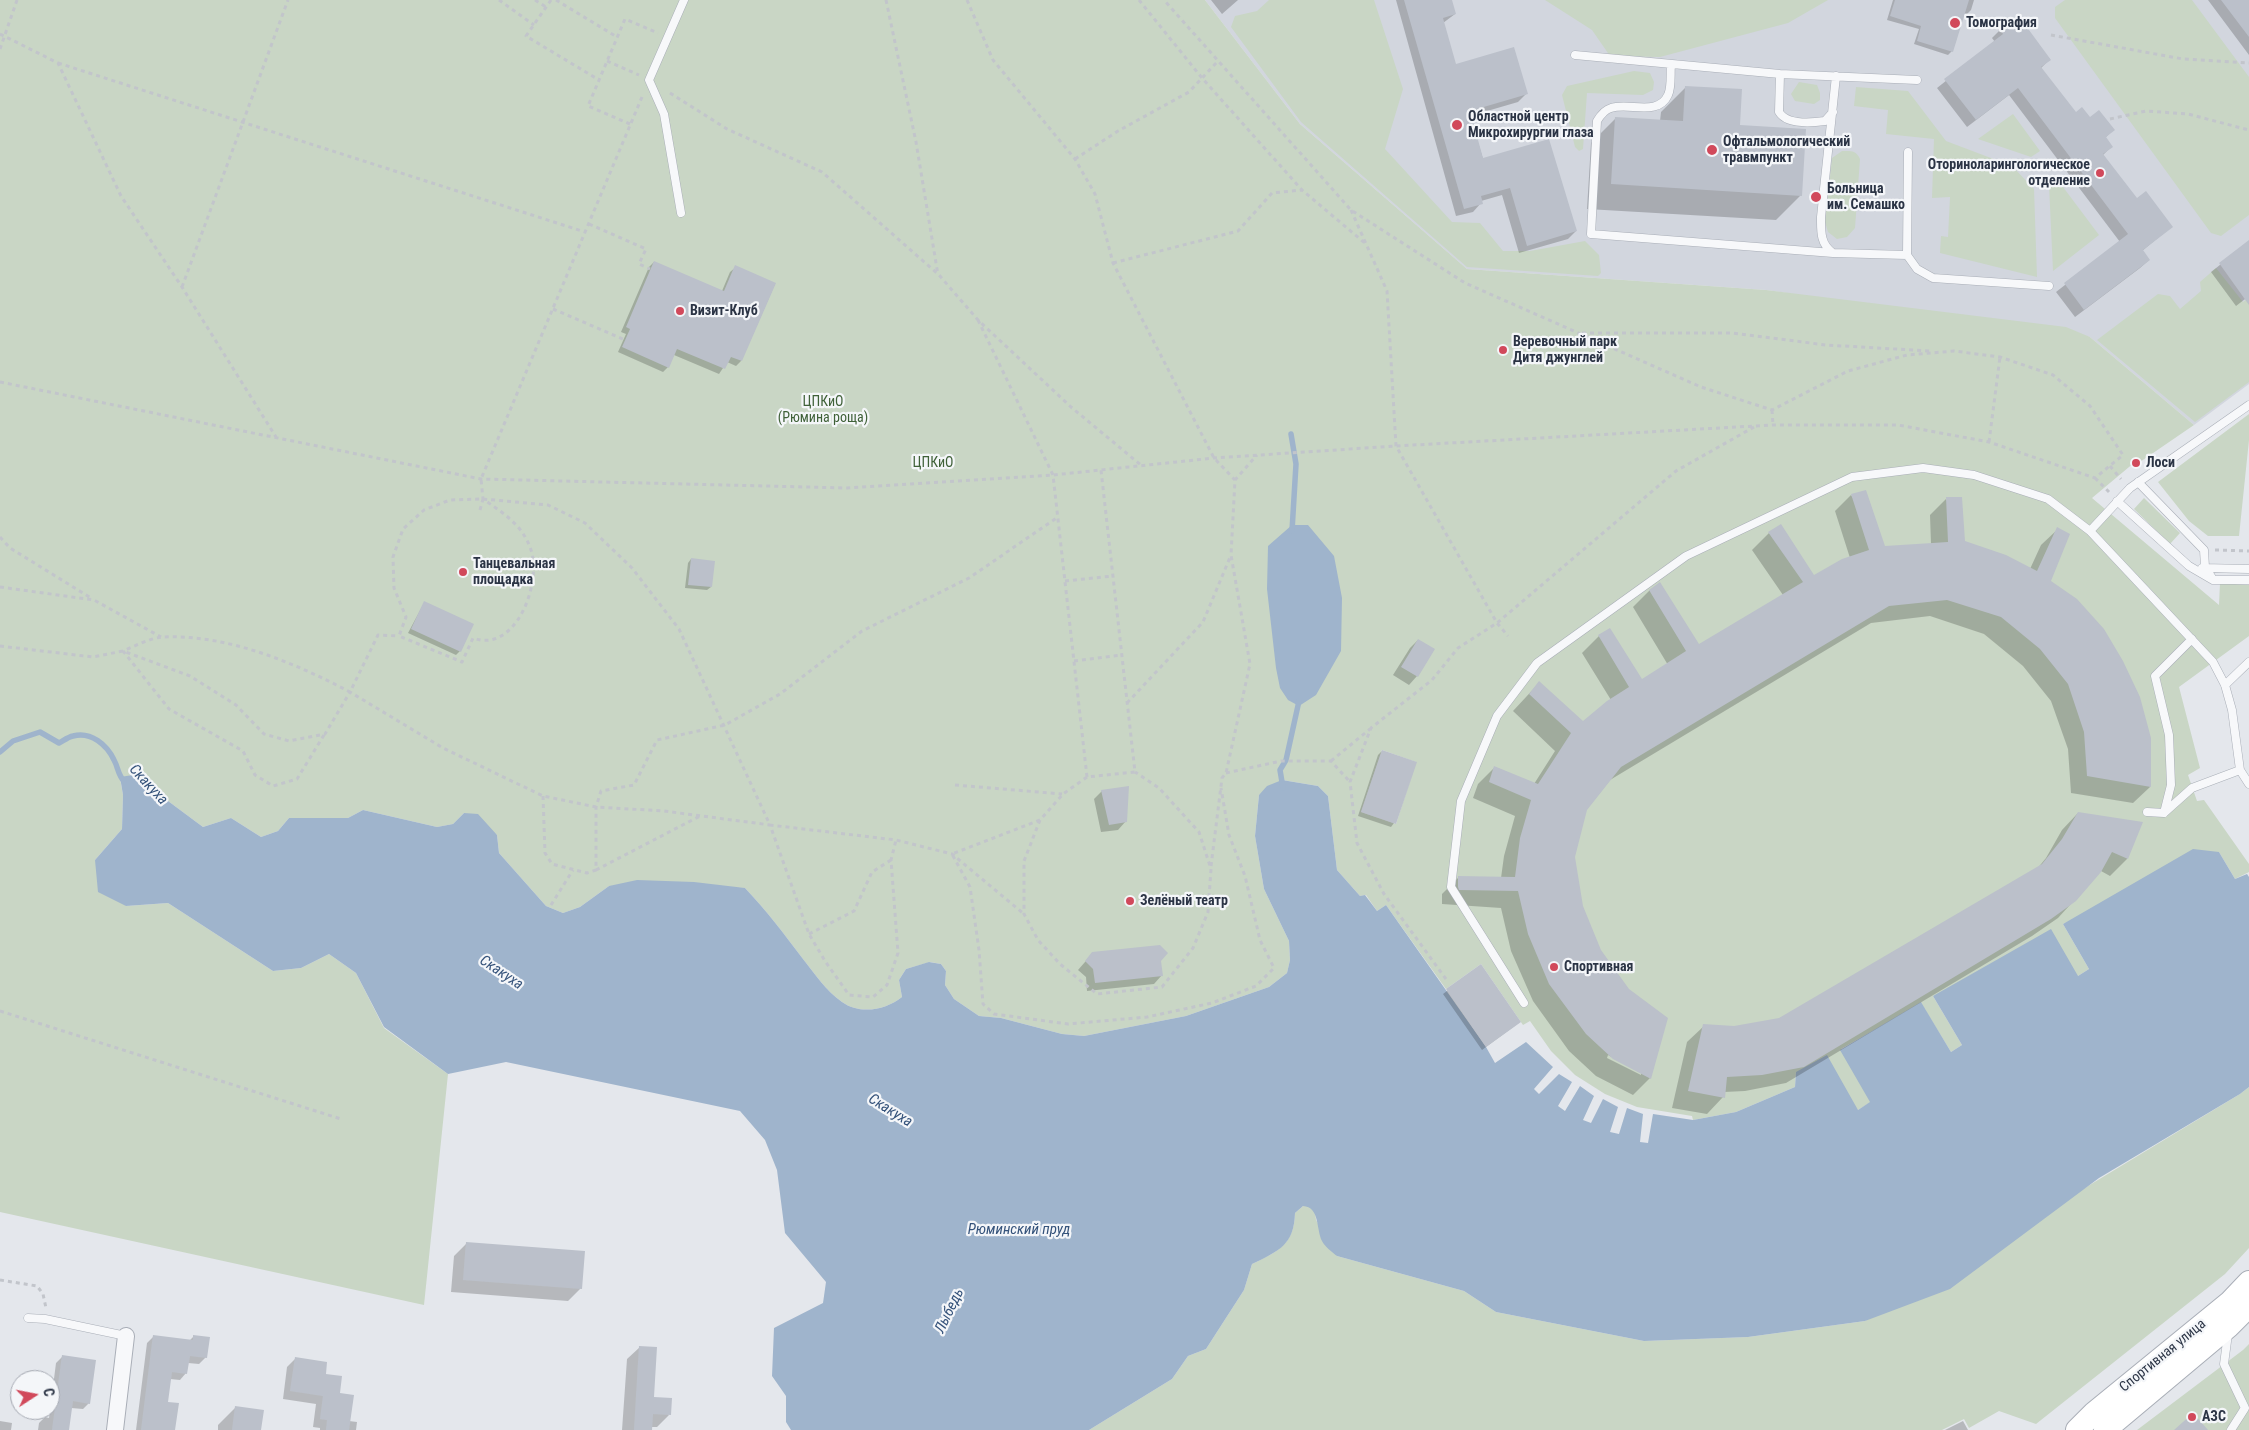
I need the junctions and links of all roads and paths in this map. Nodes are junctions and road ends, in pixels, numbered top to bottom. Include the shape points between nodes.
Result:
1 (17, 0) edge
2 (288, 0) edge
3 (499, 0) edge
4 (535, 0) edge
5 (551, 0) edge
6 (556, 0) edge
7 (684, 0) edge
8 (886, 0) edge
9 (967, 0) edge
10 (1139, 0) edge
11 (1164, 0) edge
12 (546, 7) junction
13 (534, 25) junction
14 (0, 34) edge
15 (2051, 35) dead end
16 (5, 36) junction
17 (618, 37) junction
18 (667, 37) junction
19 (0, 49) edge
20 (1575, 55) dead end
21 (607, 61) junction
22 (1218, 61) junction
23 (58, 63) junction
24 (2249, 63) edge
25 (1671, 64) junction
26 (1780, 74) junction
27 (1836, 76) junction
28 (1202, 78) junction
29 (600, 80) junction
30 (649, 80) junction
31 (1917, 80) dead end
32 (1833, 112) junction
33 (2110, 119) dead end
34 (242, 124) junction
35 (630, 124) junction
36 (2249, 130) edge
37 (1908, 152) dead end
38 (1075, 159) junction
39 (1302, 190) junction
40 (1351, 210) junction
41 (681, 213) dead end
42 (589, 224) junction
43 (586, 232) junction
44 (1367, 244) junction
45 (1832, 253) junction
46 (1907, 255) junction
47 (1112, 263) junction
48 (650, 269) dead end
49 (939, 275) junction
50 (2049, 286) dead end
51 (182, 287) junction
52 (553, 309) junction
53 (978, 320) junction
54 (1579, 333) junction
55 (625, 340) dead end
56 (1940, 352) junction
57 (2000, 357) junction
58 (0, 382) edge
59 (2249, 405) edge
60 (1772, 410) junction
61 (1773, 425) junction
62 (1754, 426) junction
63 (276, 438) junction
64 (1989, 442) junction
65 (1396, 446) junction
66 (1257, 455) junction
67 (1214, 458) junction
68 (1142, 466) junction
69 (2110, 466) junction
70 (1101, 470) junction
71 (1053, 476) junction
72 (2095, 478) junction
73 (481, 479) junction
74 (1235, 480) junction
75 (2138, 482) junction
76 (2130, 488) junction
77 (482, 499) junction
78 (2117, 501) junction
79 (480, 510) dead end
80 (1058, 517) junction
81 (2090, 531) junction
82 (0, 537) edge
83 (2204, 550) junction
84 (2249, 551) edge
85 (1231, 555) junction
86 (2205, 567) junction
87 (2249, 569) edge
88 (2196, 570) junction
89 (1113, 576) junction
90 (2213, 580) junction
91 (2249, 580) edge
92 (1065, 581) junction
93 (0, 588) edge
94 (94, 600) junction
95 (1497, 623) junction
96 (399, 636) junction
97 (1508, 636) dead end
98 (161, 637) junction
99 (2192, 639) junction
100 (0, 646) edge
101 (123, 651) junction
102 (1122, 655) junction
103 (1074, 661) junction
104 (2249, 662) edge
105 (2225, 685) junction
106 (350, 692) junction
107 (1127, 703) junction
108 (725, 725) junction
109 (1371, 728) junction
110 (325, 734) junction
111 (1331, 760) junction
112 (2240, 770) junction
113 (1135, 772) junction
114 (1226, 773) junction
115 (1087, 777) junction
116 (1350, 782) junction
117 (2249, 784) edge
118 (955, 785) dead end
119 (1221, 788) junction
120 (1063, 794) junction
121 (543, 796) junction
122 (596, 807) junction
123 (2147, 812) dead end
124 (2164, 813) junction
125 (700, 816) junction
126 (1040, 820) junction
127 (770, 826) junction
128 (896, 840) junction
129 (952, 854) junction
130 (891, 860) junction
131 (1211, 869) junction
132 (573, 870) junction
133 (596, 870) junction
134 (551, 905) dead end
135 (1024, 914) junction
136 (809, 934) junction
137 (1446, 979) dead end
138 (1524, 1003) dead end
139 (0, 1011) edge
140 (341, 1119) dead end
141 (0, 1280) edge
142 (2249, 1282) edge
143 (2249, 1306) edge
144 (28, 1318) dead end
145 (45, 1319) junction
146 (2228, 1326) junction
147 (126, 1336) joint
148 (115, 1430) edge
149 (2077, 1430) edge
150 (2105, 1430) edge
151 (2231, 1430) edge

1 - 16 path
2 - 34 path
3 - 13 path
4 - 12 path
5 - 12 path
6 - 17 path
7 - 18 lane
8 - 49 path via 916,142
9 - 38 path via 993,60
10 - 28 path
11 - 22 path
12 - 13 path
13 - 29 path via 526,36
14 - 16 path
15 - 24 path via 2183,59
16 - 19 path
16 - 23 path
17 - 18 path via 626,19
17 - 21 path
18 - 30 lane
20 - 25 lane
21 - 29 path
21 - 30 path
22 - 28 path
22 - 40 path
23 - 34 path
23 - 51 path via 121,196
25 - 26 lane
25 - 45 lane via 1669,94 1663,102 1656,107 1612,108 1602,113 1597,121 1591,234
26 - 27 lane
26 - 32 lane via 1779,112 1787,120 1825,121
27 - 31 lane
27 - 32 lane
28 - 38 path via 1189,92
28 - 39 path
29 - 35 path via 588,106
30 - 35 path
30 - 41 lane via 664,114
30 - 49 path via 727,129 822,172
32 - 45 lane via 1821,217 1825,248
33 - 36 path via 2146,111 2188,114
34 - 43 path
34 - 51 path
35 - 42 path
37 - 46 lane
38 - 47 path via 1095,194
39 - 44 path
39 - 47 path via 1272,193 1238,231
40 - 44 path
40 - 54 path via 1465,283
42 - 43 path
42 - 48 path via 646,249 640,264
43 - 52 path
44 - 65 path via 1387,291
45 - 46 lane
46 - 50 lane via 1917,269 1933,278
47 - 67 path
49 - 53 path
51 - 63 path
52 - 55 path
52 - 73 path
53 - 68 path via 1071,408
53 - 71 path
54 - 56 path via 1732,333 1826,345
54 - 60 path via 1701,387
56 - 57 path
56 - 60 path via 1907,356 1848,371
57 - 64 path
57 - 69 path via 2053,375 2090,406 2124,455
58 - 63 path
59 - 75 lane
60 - 61 path
61 - 62 path
61 - 64 path via 1898,425
62 - 65 path
62 - 95 path via 1676,472
63 - 73 path
64 - 72 path
65 - 66 path
65 - 95 path
66 - 67 path
66 - 74 path
67 - 68 path
67 - 74 path
68 - 70 path
69 - 72 path
69 - 76 path
70 - 71 path
70 - 89 path
71 - 73 path via 847,488
71 - 80 path
72 - 78 path
73 - 77 path
74 - 85 path
75 - 76 lane
75 - 83 lane
76 - 78 lane
77 - 79 path
77 - 96 path via 450,500 424,510 403,529 393,557 394,588 406,617
77 - 96 path via 513,519 532,550 535,578 528,603 513,627 498,637 480,641 473,638 462,662
77 - 108 path via 548,506 585,523 632,568 679,629
78 - 81 lane
78 - 88 lane
80 - 92 path
80 - 108 path via 969,578 862,631 780,694
81 - 99 lane
81 - 138 lane via 2048,499 1974,475 1923,468 1852,477 1686,556 1538,663 1497,716 1461,801 1451,887
82 - 94 path via 10,548
83 - 84 path
83 - 86 lane
85 - 107 path via 1203,622
85 - 114 path via 1250,664
86 - 87 lane
86 - 88 lane
86 - 90 lane
88 - 90 lane
89 - 92 path
89 - 102 path
90 - 91 lane
92 - 103 path
93 - 94 path
94 - 98 path
95 - 97 path
95 - 109 path via 1458,648 1432,680
96 - 106 path via 378,636
98 - 101 path
98 - 106 path via 217,640 310,671
99 - 105 lane via 2213,662
99 - 124 lane via 2155,676 2169,735 2171,785
100 - 101 path via 93,657
101 - 110 path via 190,676 236,705 264,734 289,741
101 - 110 path via 169,709 243,751 255,775 273,786 297,779
102 - 103 path
102 - 107 path
103 - 115 path
104 - 105 lane
105 - 112 lane via 2232,710
106 - 110 path
106 - 121 path via 443,748
107 - 113 path
108 - 122 path via 657,740 634,785 600,791
108 - 127 path
109 - 111 path
109 - 116 path
111 - 114 path via 1281,760
111 - 116 path
112 - 117 lane
112 - 124 lane via 2192,788
113 - 115 path
113 - 131 path via 1159,788 1199,832
114 - 119 path
115 - 120 path
116 - 137 path via 1357,843 1384,894
118 - 120 path
119 - 129 path via 1229,835 1245,876 1260,940 1274,968 1256,986 1212,1003 1147,1017 1068,1024 994,1014 983,1004 970,887
119 - 131 path
120 - 126 path
121 - 122 path
121 - 132 path via 545,853 552,864
122 - 125 path
122 - 133 path
123 - 124 lane
125 - 127 path
125 - 133 path
126 - 129 path
126 - 135 path via 1024,860
127 - 128 path
127 - 136 path
128 - 129 path
128 - 130 path
129 - 135 path
130 - 136 path via 872,872 854,911
130 - 136 path via 898,953 887,985 873,997 849,995
131 - 135 path via 1208,912 1193,948 1162,987 1097,994 1060,964 1038,940
132 - 133 path via 587,873
132 - 134 path
139 - 140 path
141 - 145 path via 37,1286 46,1305
142 - 149 main road, Спортивная улица via 2230,1302
143 - 146 main road, Спортивная улица
144 - 145 lane
145 - 147 lane
146 - 150 main road, Спортивная улица
146 - 151 lane via 2224,1364 2245,1408
147 - 148 street

